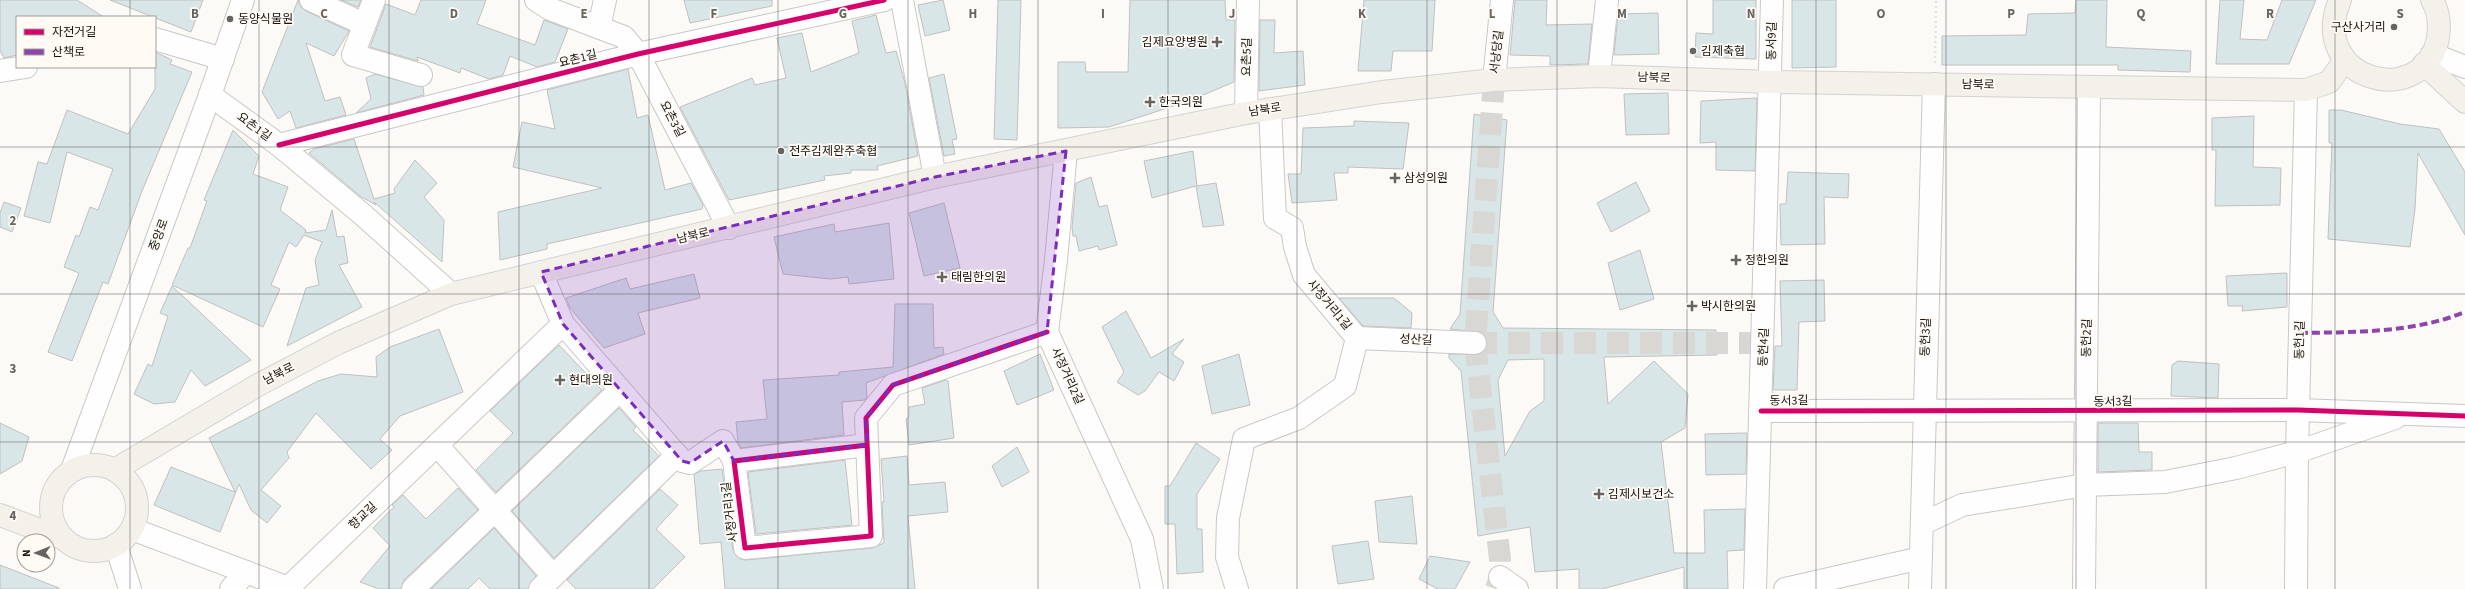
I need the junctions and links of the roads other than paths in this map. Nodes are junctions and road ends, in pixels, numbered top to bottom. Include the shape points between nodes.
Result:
1 (243, 0) edge
2 (311, 0) edge
3 (374, 0) edge
4 (536, 0) edge
5 (605, 0) edge
6 (884, 0) edge
7 (902, 0) edge
8 (1248, 0) edge
9 (1502, 0) edge
10 (1607, 0) edge
11 (1772, 0) edge
12 (2340, 0) edge
13 (2432, 0) edge
14 (364, 24) junction
15 (599, 27) junction
16 (156, 39) edge
17 (638, 54) junction
18 (223, 59) junction
19 (2428, 59) junction
20 (2345, 60) junction
21 (20, 68) edge
22 (2465, 68) edge
23 (0, 71) edge
24 (421, 75) dead end
25 (1598, 76) junction
26 (1494, 80) junction
27 (1771, 82) junction
28 (1934, 84) junction
29 (2089, 87) junction
30 (2306, 90) junction
31 (210, 95) junction
32 (2465, 102) edge
33 (1270, 110) junction
34 (1246, 113) junction
35 (279, 145) junction
36 (1066, 151) junction
37 (935, 177) junction
38 (729, 228) junction
39 (542, 272) junction
40 (451, 294) junction
41 (563, 324) junction
42 (1047, 332) junction
43 (1356, 338) junction
44 (1475, 343) tunnel mouth
45 (620, 390) junction
46 (1924, 410) junction
47 (2298, 410) junction
48 (1761, 411) junction
49 (2086, 412) junction
50 (2406, 414) junction
51 (2465, 416) edge
52 (437, 445) junction
53 (867, 445) junction
54 (2297, 452) junction
55 (677, 455) junction
56 (734, 461) junction
57 (72, 470) junction
58 (116, 470) junction
59 (2085, 485) junction
60 (495, 510) junction
61 (0, 515) edge
62 (1922, 524) junction
63 (132, 529) junction
64 (64, 539) junction
65 (116, 545) junction
66 (1921, 558) junction
67 (246, 572) junction
68 (546, 583) edge
69 (290, 588) edge
70 (130, 589) edge
71 (231, 589) edge
72 (413, 589) edge
73 (1152, 589) edge
74 (1237, 589) edge
75 (1755, 589) edge
76 (1785, 589) edge
77 (1920, 589) edge
78 (2084, 589) edge
79 (2296, 589) edge

1 - 18 street, 중앙로
2 - 14 street
3 - 14 street
4 - 15 street, 요촌3길 via 550,9
5 - 15 street
6 - 17 street, 요촌1길
7 - 37 street
8 - 34 street, 요촌5길
9 - 26 street, 서낭당길
10 - 25 street
11 - 27 street, 동서9길
12 - 20 main road via 2336,12 2334,37
13 - 19 main road via 2440,30
14 - 24 street via 353,55
15 - 17 street, 요촌3길 via 624,37
16 - 18 street
17 - 35 street, 요촌1길
17 - 38 street, 요촌3길
18 - 31 street, 중앙로
19 - 20 main road via 2403,78 2377,80 2354,69
19 - 22 street
19 - 32 main road
20 - 30 main road, 남북로 via 2329,82
21 - 23 street
25 - 26 main road, 남북로
25 - 27 main road, 남북로
26 - 33 main road, 남북로 via 1382,92
27 - 28 main road, 남북로
27 - 48 street, 동헌4길
28 - 29 main road, 남북로
28 - 46 street, 동헌3길
29 - 30 main road, 남북로
29 - 49 street, 동헌2길
30 - 47 street, 동헌1길
31 - 35 street, 요촌1길
31 - 57 street, 중앙로
33 - 34 main road, 남북로
33 - 43 street, 사정거리1길 via 1275,218 1292,228 1304,275
34 - 36 main road, 남북로
35 - 40 street via 362,214
36 - 37 main road, 남북로
36 - 42 street
37 - 38 main road, 남북로
38 - 39 main road, 남북로
39 - 40 main road, 남북로
39 - 41 street, 사정거리3길
40 - 58 main road, 남북로 via 338,343 258,385
41 - 45 street, 사정거리3길
41 - 52 street, 향교길
42 - 53 street, 사정거리3길 via 893,385 866,418
42 - 73 street, 사정거리2길 via 1142,539
43 - 44 street, 성산길
43 - 74 street, 사정거리1길 via 1345,386 1298,418 1244,439 1233,486 1228,526 1227,557
45 - 55 street, 사정거리3길
45 - 60 street
46 - 48 street, 동서3길
46 - 49 street, 동서3길
46 - 62 street, 동헌3길
47 - 49 street, 동서3길
47 - 50 street, 동서3길
47 - 54 street, 동헌1길
48 - 75 street, 동헌4길
49 - 59 street, 동헌2길
50 - 51 street, 동서3길
50 - 54 street
52 - 60 street
52 - 69 street, 향교길
53 - 56 street
53 - 56 street, 사정거리3길 via 871,536 745,548
54 - 59 street via 2236,468 2165,482
54 - 79 street, 동헌1길
55 - 56 street, 사정거리3길 via 682,461 690,464 723,441
55 - 68 street
57 - 58 main road via 94,464
57 - 64 main road via 56,486 51,508 52,520
58 - 63 main road via 132,485 136,496 138,507
59 - 62 street via 1962,505
59 - 78 street, 동헌2길
60 - 68 street
60 - 72 street
61 - 64 main road
62 - 66 street, 동헌3길
63 - 65 main road
63 - 67 street, 향교길
64 - 65 main road via 78,548 95,551
65 - 70 street
66 - 76 street
66 - 77 street, 동헌3길
67 - 69 street, 향교길
67 - 71 street

